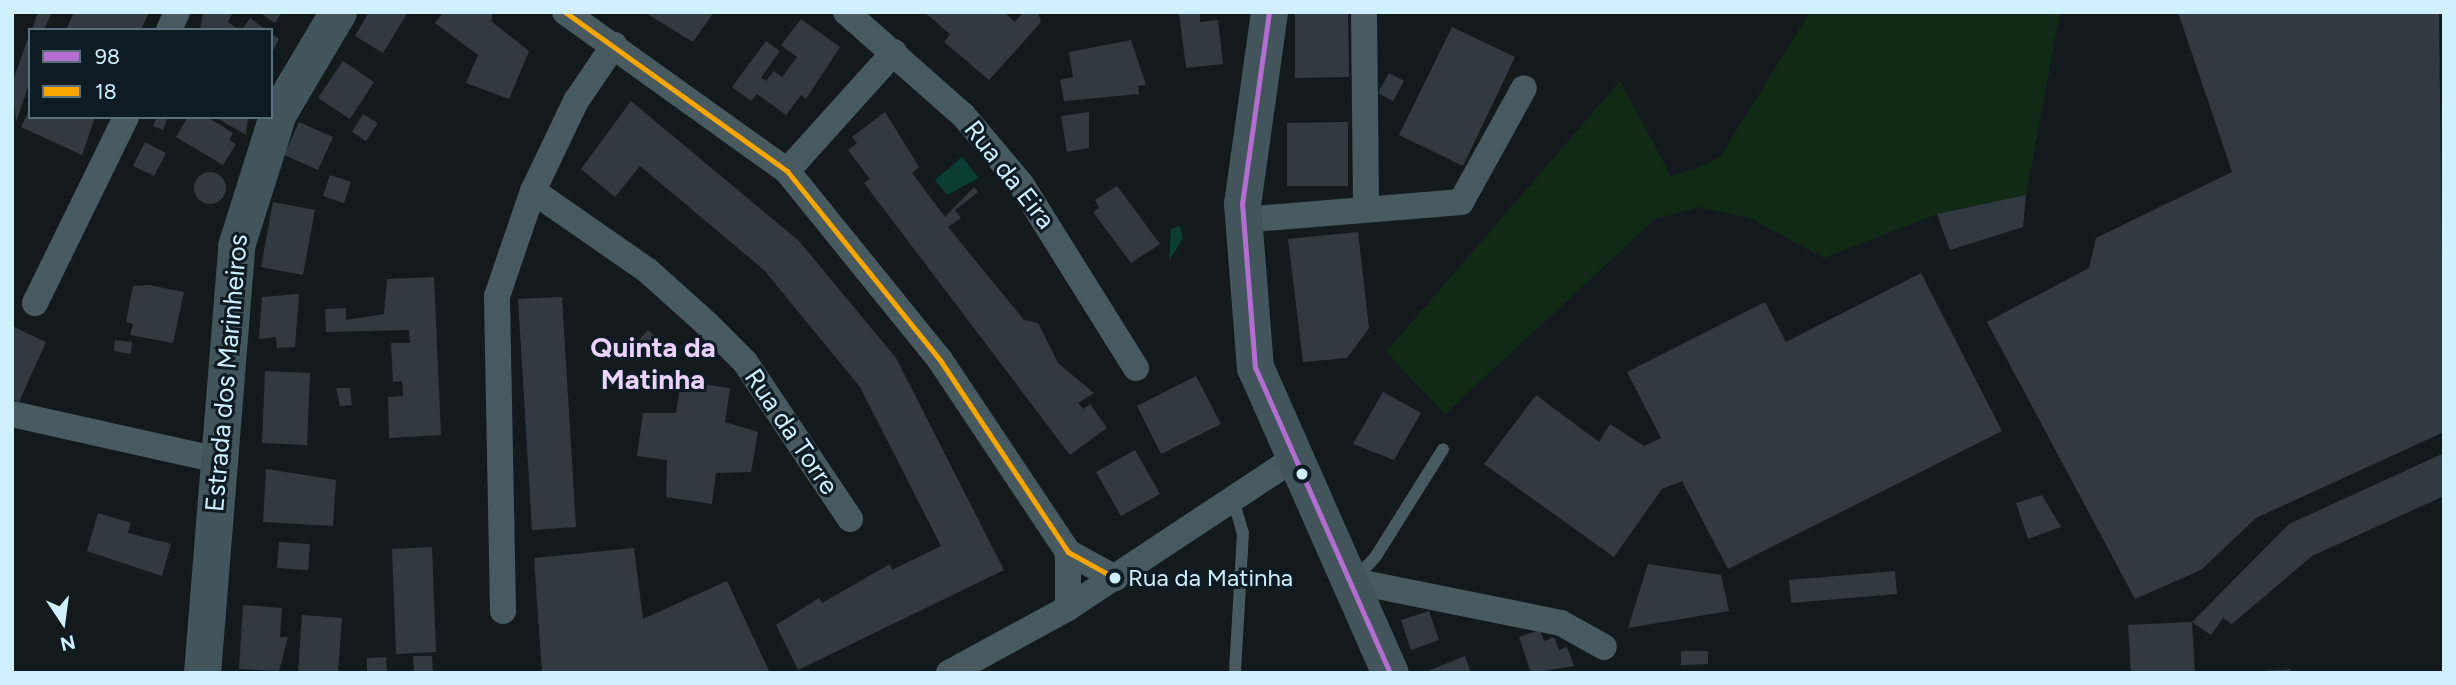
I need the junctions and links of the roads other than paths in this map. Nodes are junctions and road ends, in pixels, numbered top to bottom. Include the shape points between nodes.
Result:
1 (177, 12) edge
2 (338, 12) edge
3 (565, 12) edge
4 (846, 12) edge
5 (1269, 12) edge
6 (1364, 12) edge
7 (170, 28) edge
8 (614, 45) junction
9 (894, 52) junction
10 (1524, 88) dead end
11 (125, 119) edge
12 (787, 171) junction
13 (533, 191) junction
14 (1366, 209) junction
15 (1242, 220) junction
16 (35, 303) dead end
17 (1136, 368) dead end
18 (12, 414) edge
19 (1443, 449) dead end
20 (1296, 457) junction
21 (217, 460) junction
22 (1233, 499) junction
23 (850, 519) dead end
24 (1068, 552) junction
25 (1115, 578) junction
26 (1353, 581) junction
27 (1068, 608) junction
28 (503, 611) dead end
29 (1604, 647) dead end
30 (202, 673) edge
31 (949, 673) edge
32 (1235, 673) edge
33 (1390, 673) edge

1 - 7 street
2 - 21 main road, Estrada dos Marinheiros via 278,113 248,193 232,276
3 - 8 street
4 - 9 street, Rua da Eira
5 - 15 main road
6 - 14 street
8 - 12 street
8 - 13 street via 576,101
9 - 12 street
9 - 17 street, Rua da Eira via 963,115 1021,184
10 - 14 street via 1461,202
11 - 16 street
12 - 24 street via 940,360
13 - 23 street, Rua da Torre via 648,271 745,362
13 - 28 street via 500,284 494,344
14 - 15 street
15 - 20 main road via 1257,349 1295,435
18 - 21 street
19 - 26 lane via 1376,556
20 - 22 street
20 - 26 main road
21 - 30 main road, Estrada dos Marinheiros
22 - 25 street
22 - 32 lane via 1243,533
24 - 25 street
24 - 27 street
25 - 27 street
26 - 29 street via 1561,623
26 - 33 main road
27 - 31 street

